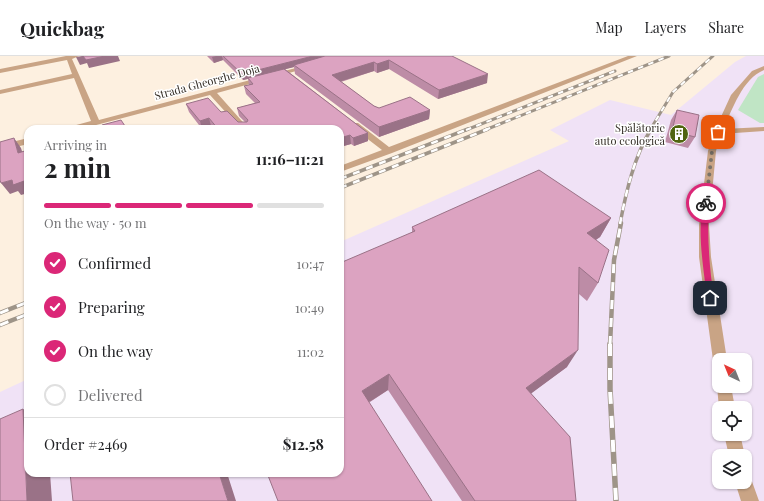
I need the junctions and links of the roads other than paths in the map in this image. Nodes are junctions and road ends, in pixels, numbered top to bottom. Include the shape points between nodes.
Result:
1 (634, 56) edge
2 (72, 57) edge
3 (317, 64) edge
4 (764, 68) edge
5 (0, 71) edge
6 (76, 75) junction
7 (0, 92) edge
8 (212, 92) junction
9 (347, 118) edge
10 (96, 123) junction
11 (88, 125) edge
12 (241, 125) edge
13 (764, 129) edge
14 (718, 132) junction
15 (24, 142) edge
16 (0, 148) edge
17 (389, 151) junction
18 (344, 168) edge
19 (719, 353) edge
20 (746, 489) edge
21 (750, 501) edge

1 - 17 street
2 - 5 street
2 - 6 street
3 - 8 street, Strada Gheorghe Doja via 290,74
4 - 14 street via 754,72 745,81
6 - 7 street
6 - 10 street
8 - 10 street, Strada Gheorghe Doja
8 - 12 street
9 - 17 street
10 - 11 street, Strada Gheorghe Doja
13 - 14 street
14 - 19 street via 712,151 704,225 705,257
15 - 16 street
17 - 18 street
20 - 21 street

